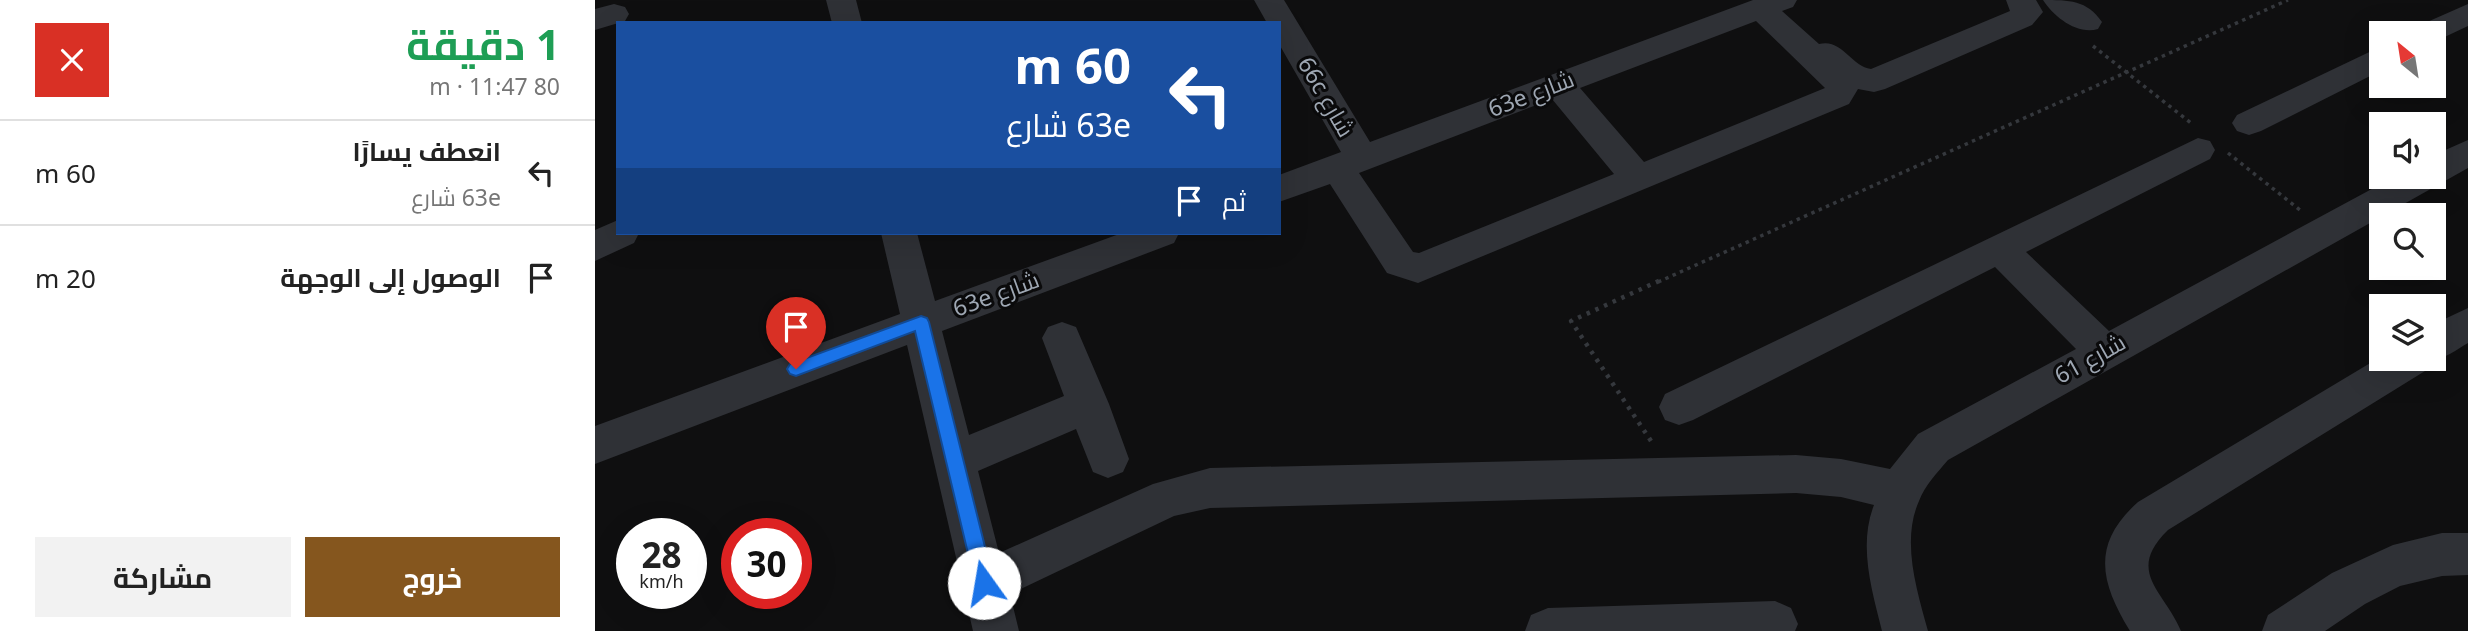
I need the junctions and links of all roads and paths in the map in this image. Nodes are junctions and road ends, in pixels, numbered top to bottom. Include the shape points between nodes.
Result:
1 (841, 0) edge
2 (1269, 0) edge
3 (2021, 0) edge
4 (2058, 0) edge
5 (2288, 0) edge
6 (1772, 4) edge
7 (2468, 14) edge
8 (846, 21) edge
9 (1279, 21) edge
10 (1281, 24) edge
11 (2447, 24) edge
12 (2086, 31) joint
13 (2369, 63) edge
14 (2125, 71) junction
15 (1558, 84) junction
16 (2249, 123) dead end
17 (2206, 142) junction
18 (2468, 152) edge
19 (1349, 163) junction
20 (2446, 164) edge
21 (1639, 179) junction
22 (1281, 188) edge
23 (2401, 189) edge
24 (2326, 230) junction
25 (617, 235) edge
26 (899, 235) edge
27 (1156, 235) edge
28 (595, 247) edge
29 (2000, 248) junction
30 (921, 322) junction
31 (1062, 338) dead end
32 (2105, 352) junction
33 (2392, 371) edge
34 (1089, 404) junction
35 (1679, 408) dead end
36 (595, 445) edge
37 (1108, 459) dead end
38 (955, 461) junction
39 (1676, 477) junction
40 (1900, 491) junction
41 (2468, 554) edge
42 (984, 583) junction
43 (1775, 624) dead end
44 (996, 631) edge
45 (1548, 631) edge
46 (1905, 631) edge
47 (2158, 631) edge
48 (2285, 631) edge

1 - 8 street
2 - 9 street, 66c شارع
3 - 6 street via 2028,12 2021,18 1866,82 1847,73
4 - 12 street
5 - 14 path
6 - 15 street, 63e شارع
6 - 21 street, 66c شارع via 1838,80 1840,93
7 - 11 street
10 - 19 street, 66c شارع
12 - 14 path
13 - 16 street
14 - 17 path
14 - 39 path via 1571,321
15 - 19 street, 63e شارع
15 - 21 street
17 - 24 path
17 - 29 street
18 - 20 street
19 - 21 street, 66c شارع via 1400,264 1418,268
19 - 22 street, 63e شارع
23 - 24 street, شارع 61
24 - 32 street, شارع 61
25 - 28 street
26 - 30 street
27 - 30 street, 63e شارع
29 - 32 street
29 - 35 street
30 - 36 street, 63e شارع
30 - 38 street
31 - 34 street
32 - 40 street, شارع 61 via 1933,447
33 - 47 street via 2137,528 2125,566 2130,590
34 - 37 street
34 - 38 street
38 - 42 street
39 - 40 street via 1818,476
39 - 42 street via 1210,488 1158,502
40 - 46 street, شارع 61 via 1890,522 1889,557
41 - 48 street via 2417,558 2379,570
42 - 44 street
43 - 45 street

